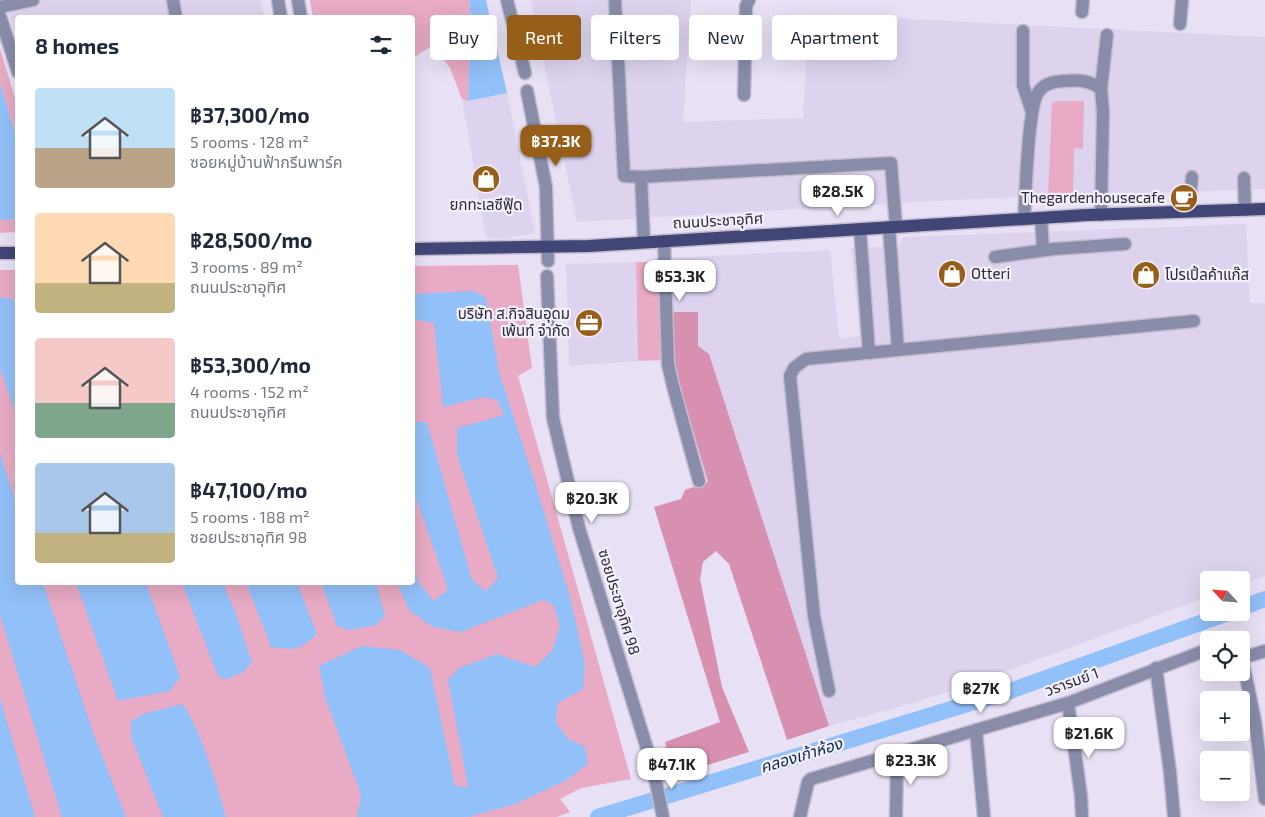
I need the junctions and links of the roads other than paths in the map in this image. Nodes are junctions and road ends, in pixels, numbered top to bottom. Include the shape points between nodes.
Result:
1 (34, 0) edge
2 (173, 0) edge
3 (278, 0) edge
4 (298, 0) edge
5 (507, 0) edge
6 (615, 0) edge
7 (748, 0) edge
8 (1182, 0) edge
9 (0, 7) edge
10 (176, 15) edge
11 (280, 15) edge
12 (300, 15) edge
13 (0, 16) edge
14 (1180, 24) dead end
15 (1023, 31) dead end
16 (1106, 35) dead end
17 (15, 63) edge
18 (525, 73) dead end
19 (1100, 89) junction
20 (527, 91) dead end
21 (744, 95) dead end
22 (1032, 112) junction
23 (641, 177) junction
24 (1192, 177) dead end
25 (1244, 178) dead end
26 (1265, 209) edge
27 (1245, 210) junction
28 (1189, 211) junction
29 (1100, 215) junction
30 (1041, 218) junction
31 (1024, 219) junction
32 (892, 227) junction
33 (860, 229) junction
34 (664, 240) junction
35 (644, 242) junction
36 (1125, 244) dead end
37 (548, 247) junction
38 (415, 249) edge
39 (1043, 250) junction
40 (0, 253) edge
41 (15, 253) edge
42 (995, 257) dead end
43 (548, 261) dead end
44 (547, 276) dead end
45 (1194, 321) dead end
46 (898, 350) junction
47 (869, 353) junction
48 (699, 481) dead end
49 (1265, 651) edge
50 (1200, 652) edge
51 (1250, 654) edge
52 (1156, 668) junction
53 (1247, 681) edge
54 (829, 691) dead end
55 (1068, 703) junction
56 (976, 730) junction
57 (897, 753) junction
58 (1264, 774) edge
59 (1265, 799) edge
60 (663, 817) edge
61 (800, 817) edge
62 (896, 817) edge
63 (984, 817) edge
64 (1082, 817) edge
65 (1174, 817) edge

1 - 9 street
2 - 10 street
3 - 11 street
4 - 12 street
5 - 18 street
6 - 23 street via 624,176
7 - 21 street
8 - 14 street
13 - 17 street
15 - 22 street via 1023,85
16 - 19 street
19 - 22 street via 1093,82 1050,82 1038,91
19 - 29 street via 1103,112
20 - 37 street via 546,187
22 - 31 street
23 - 32 street via 891,164
23 - 35 street
24 - 28 street
25 - 27 street
26 - 27 main road, ถนนประชาอุทิศ
27 - 28 main road, ถนนประชาอุทิศ
28 - 29 main road, ถนนประชาอุทิศ
29 - 30 main road, ถนนประชาอุทิศ
30 - 31 main road, ถนนประชาอุทิศ
30 - 39 street
31 - 32 main road, ถนนประชาอุทิศ
32 - 33 main road, ถนนประชาอุทิศ
32 - 46 street
33 - 34 main road, ถนนประชาอุทิศ
33 - 47 street
34 - 35 main road, ถนนประชาอุทิศ
34 - 48 street via 668,364
35 - 37 main road, ถนนประชาอุทิศ
36 - 39 street
37 - 38 main road, ถนนประชาอุทิศ
37 - 43 street
39 - 42 street
40 - 41 main road
44 - 60 street, ซอยประชาอุทิศ 98 via 555,427 579,528 653,768
45 - 46 street
46 - 47 street
47 - 54 street via 806,359 794,368 790,376 814,616
49 - 51 street
50 - 52 street, วรารมย์ 1
52 - 55 street, วรารมย์ 1
52 - 65 street
53 - 58 street
55 - 56 street, วรารมย์ 1
55 - 64 street
56 - 57 street, วรารมย์ 1
56 - 63 street
57 - 61 street, วรารมย์ 1 via 811,779
57 - 62 street
58 - 59 street

